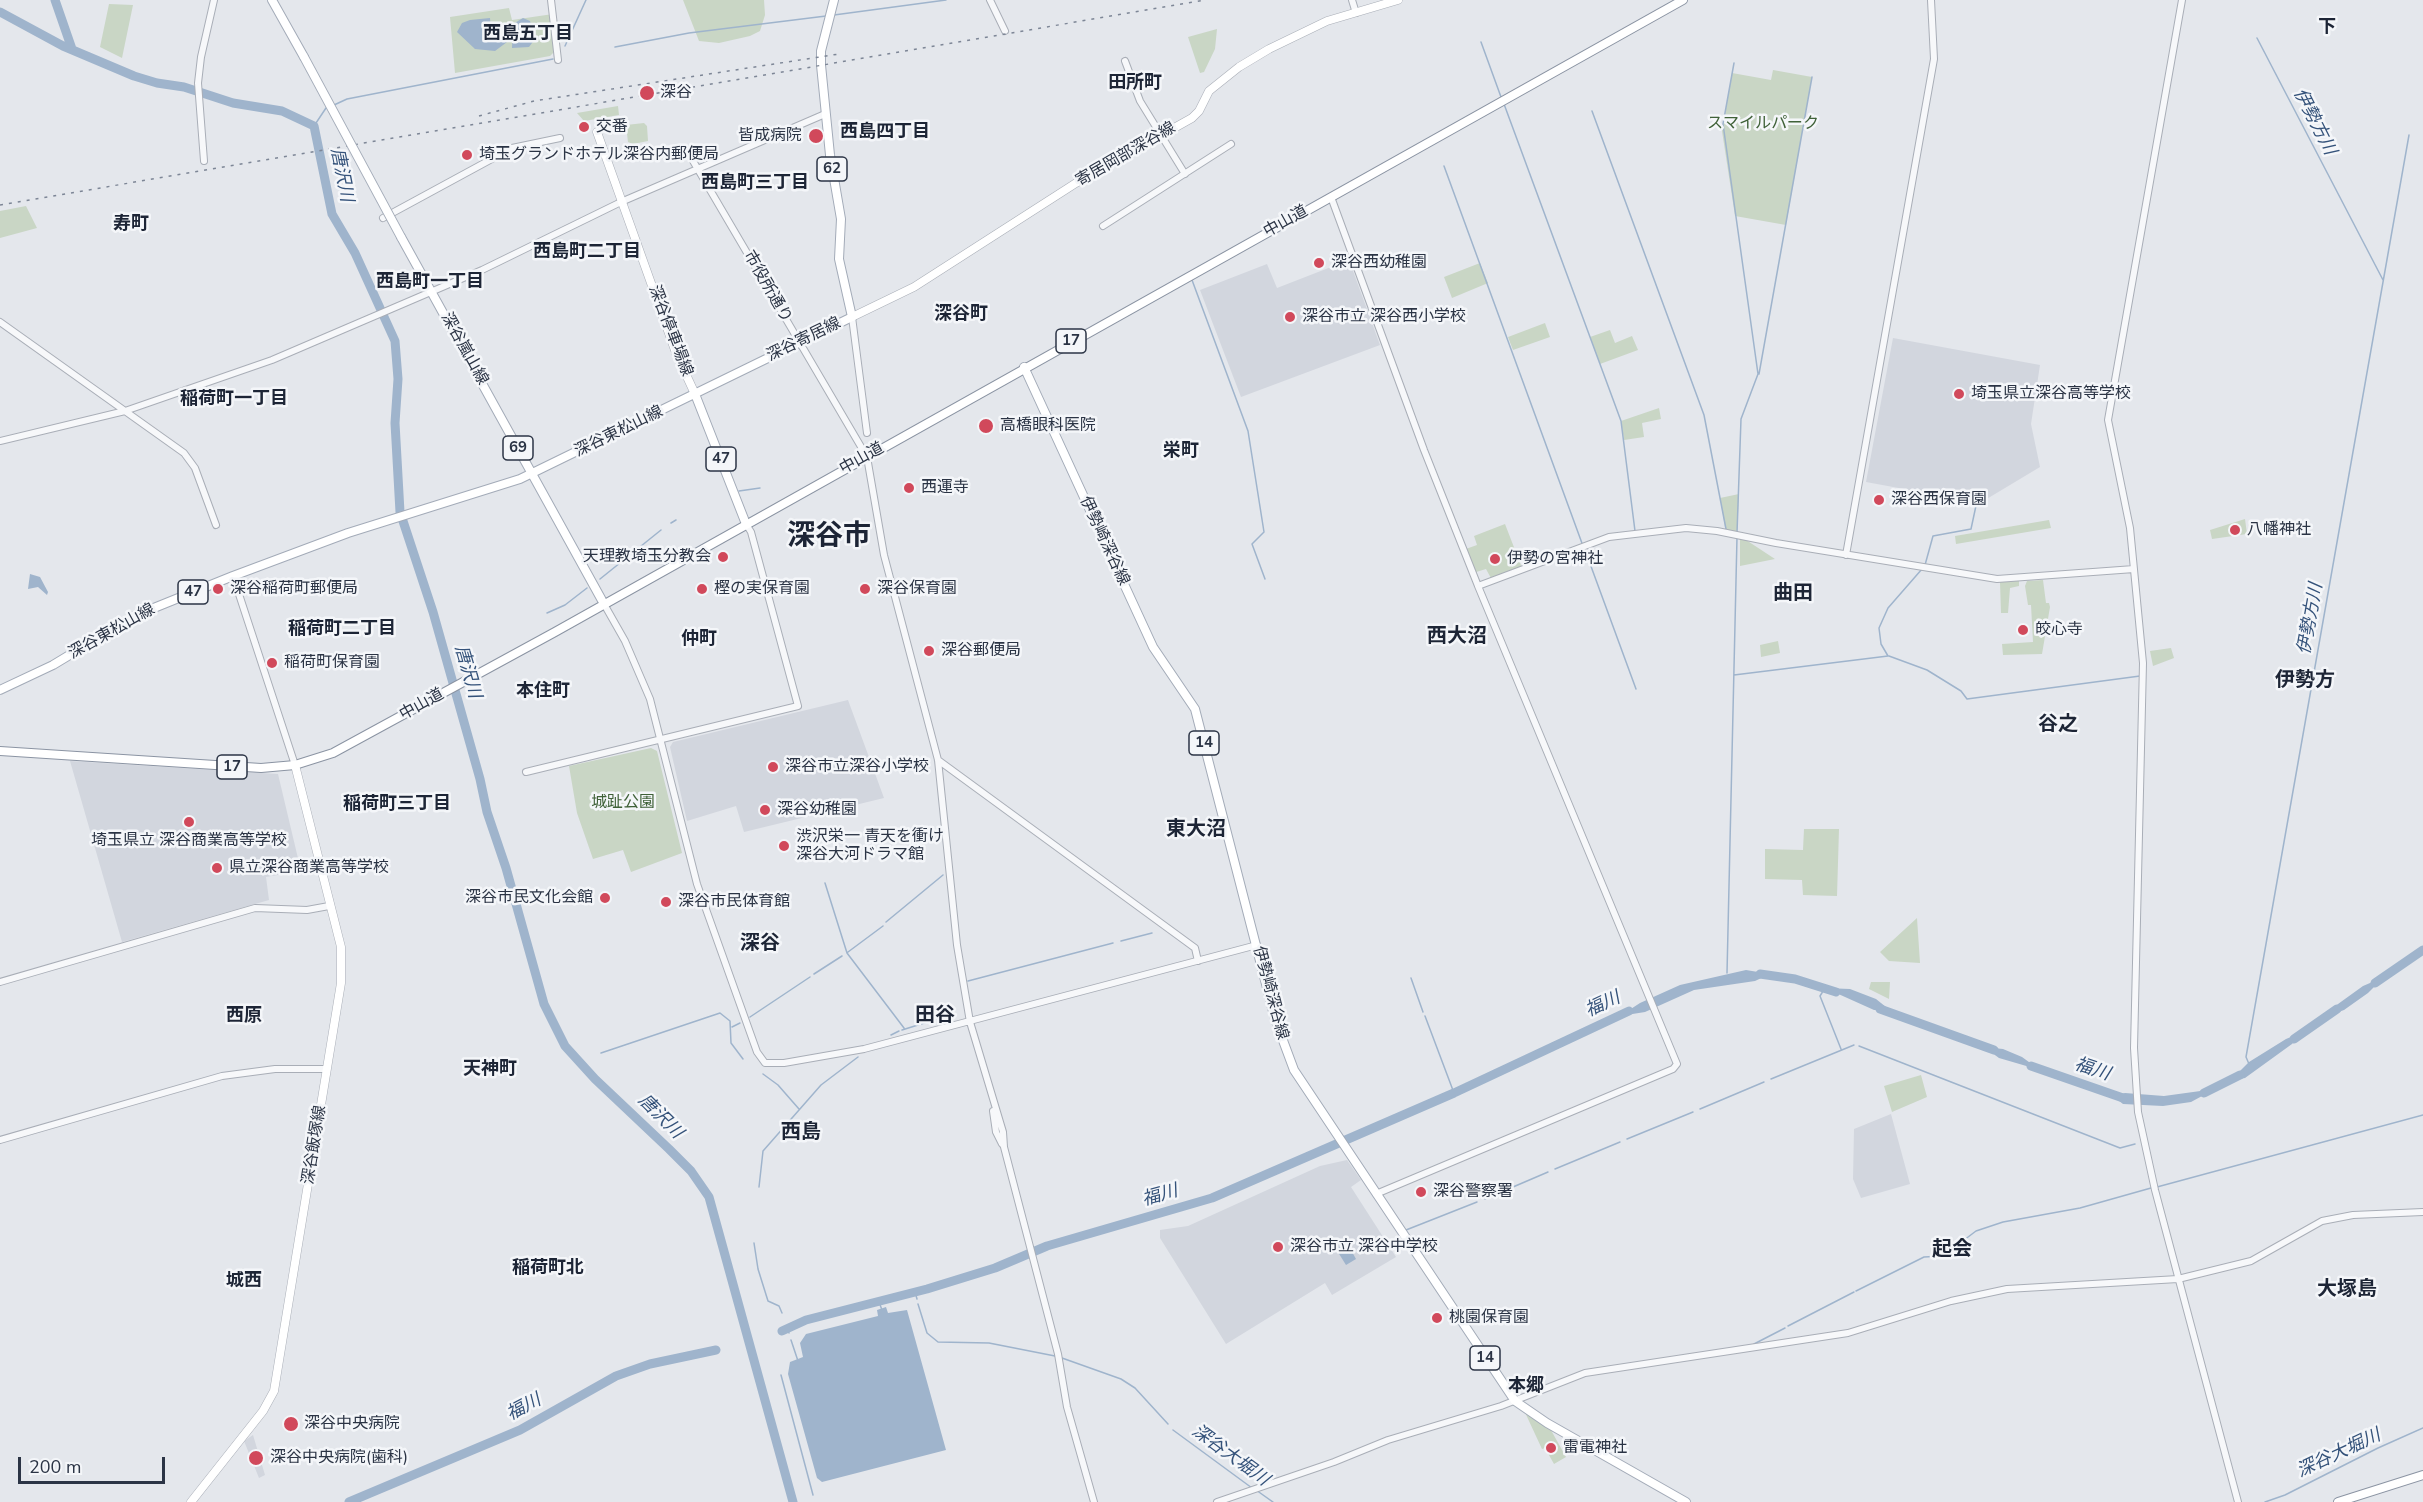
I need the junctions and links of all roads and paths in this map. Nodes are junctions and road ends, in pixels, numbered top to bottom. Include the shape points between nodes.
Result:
1 (214, 0) edge
2 (272, 0) edge
3 (551, 0) edge
4 (834, 0) edge
5 (990, 0) edge
6 (1352, 0) edge
7 (1398, 0) edge
8 (1683, 0) edge
9 (1931, 0) edge
10 (2182, 0) edge
11 (1669, 3) edge
12 (1356, 13) junction
13 (1005, 30) dead end
14 (558, 60) dead end
15 (1125, 60) dead end
16 (825, 114) junction
17 (597, 132) dead end
18 (1160, 137) junction
19 (560, 138) dead end
20 (1231, 144) dead end
21 (686, 149) dead end
22 (204, 161) dead end
23 (698, 169) junction
24 (1185, 174) junction
25 (1331, 197) junction
26 (621, 202) junction
27 (383, 218) dead end
28 (1103, 226) dead end
29 (432, 292) junction
30 (852, 316) junction
31 (0, 322) edge
32 (798, 342) junction
33 (1024, 367) junction
34 (695, 394) junction
35 (125, 411) junction
36 (867, 433) dead end
37 (0, 441) edge
38 (867, 457) junction
39 (532, 473) junction
40 (216, 525) dead end
41 (746, 525) junction
42 (1846, 555) junction
43 (2134, 569) junction
44 (233, 576) junction
45 (1478, 586) junction
46 (604, 604) junction
47 (0, 690) edge
48 (661, 739) junction
49 (0, 751) edge
50 (938, 760) junction
51 (295, 765) junction
52 (526, 772) dead end
53 (329, 906) junction
54 (1257, 945) junction
55 (1198, 961) junction
56 (0, 982) edge
57 (970, 1022) junction
58 (327, 1069) junction
59 (0, 1140) edge
60 (1376, 1194) junction
61 (2423, 1212) edge
62 (2178, 1279) junction
63 (1515, 1401) junction
64 (2423, 1475) edge
65 (191, 1502) edge
66 (1094, 1502) edge
67 (1217, 1502) edge
68 (1686, 1502) edge
69 (2238, 1502) edge
70 (2338, 1502) edge

1 - 22 street via 201,57 198,99
2 - 29 main road, 深谷嵐山線 / 69, bridge
3 - 14 street
4 - 16 main road, 深谷寄居線 / 62 via 821,54
5 - 13 street
6 - 12 street
7 - 12 main road, 寄居岡部深谷線
8 - 11 main road, 中山道 / 17
9 - 42 street via 1933,68
10 - 43 street via 2108,409
11 - 25 main road, 中山道 / 17
12 - 18 main road, 寄居岡部深谷線 via 1301,33 1239,67 1209,91 1192,118
15 - 18 street via 1140,101
16 - 23 street
16 - 30 main road, 深谷寄居線 / 62 via 841,219 838,259
17 - 26 main road, 深谷停車場線
18 - 24 street
18 - 30 main road, 寄居岡部深谷線 via 1076,183 914,287
19 - 27 street via 512,148
20 - 24 street
21 - 23 street, 市役所通り
23 - 26 street
23 - 32 street, 市役所通り
24 - 28 street
25 - 33 main road, 中山道 / 17
25 - 45 street
26 - 29 street
26 - 34 main road, 深谷停車場線
29 - 35 street via 272,360
29 - 39 main road, 深谷嵐山線 / 69
30 - 32 main road, 深谷寄居線
30 - 36 street
31 - 35 street
32 - 34 main road, 深谷寄居線
32 - 38 street, 市役所通り
33 - 38 main road, 中山道 / 17
33 - 54 main road, 伊勢崎深谷線 / 14 via 1153,647 1195,709
34 - 39 main road, 深谷東松山線 / 47
34 - 41 main road, 47
35 - 37 street
35 - 40 street via 169,440 190,460
38 - 41 main road, 中山道 / 17
38 - 50 street via 884,555
39 - 44 main road, 深谷東松山線 / 47
39 - 46 main road, 深谷嵐山線 / 69
41 - 46 main road, 中山道 / 17
41 - 48 street via 798,706
42 - 43 street via 1998,579
42 - 45 street via 1686,528 1623,534 1582,545
43 - 62 street via 2144,675 2136,1091 2155,1190
44 - 47 main road, 深谷東松山線 / 47 via 134,616 52,665
44 - 51 street
45 - 60 street via 1676,1059 1673,1069
46 - 48 street via 639,670
46 - 51 main road, 中山道 / 17 via 342,749
48 - 52 street
48 - 57 street via 697,884 763,1062 784,1063 864,1049
49 - 51 main road, 中山道 / 17 via 252,768
50 - 55 street via 1195,948
50 - 57 street via 957,945
51 - 53 main road, 深谷飯塚線
53 - 56 street via 307,910 255,908
53 - 58 main road, 深谷飯塚線 via 341,947 341,983
54 - 55 street
54 - 60 main road, 伊勢崎深谷線 / 14 via 1287,1056
55 - 57 street
57 - 66 street
58 - 59 street via 275,1069 222,1076
58 - 65 main road, 深谷飯塚線 via 274,1391 263,1411
60 - 63 main road, 伊勢崎深谷線 / 14
61 - 62 street via 2353,1215 2322,1221 2251,1261
62 - 63 street via 2007,1289 1951,1301 1848,1333 1584,1373
62 - 69 street
63 - 67 street via 1388,1440
63 - 68 main road, 伊勢崎深谷線 / 14
64 - 70 main road

